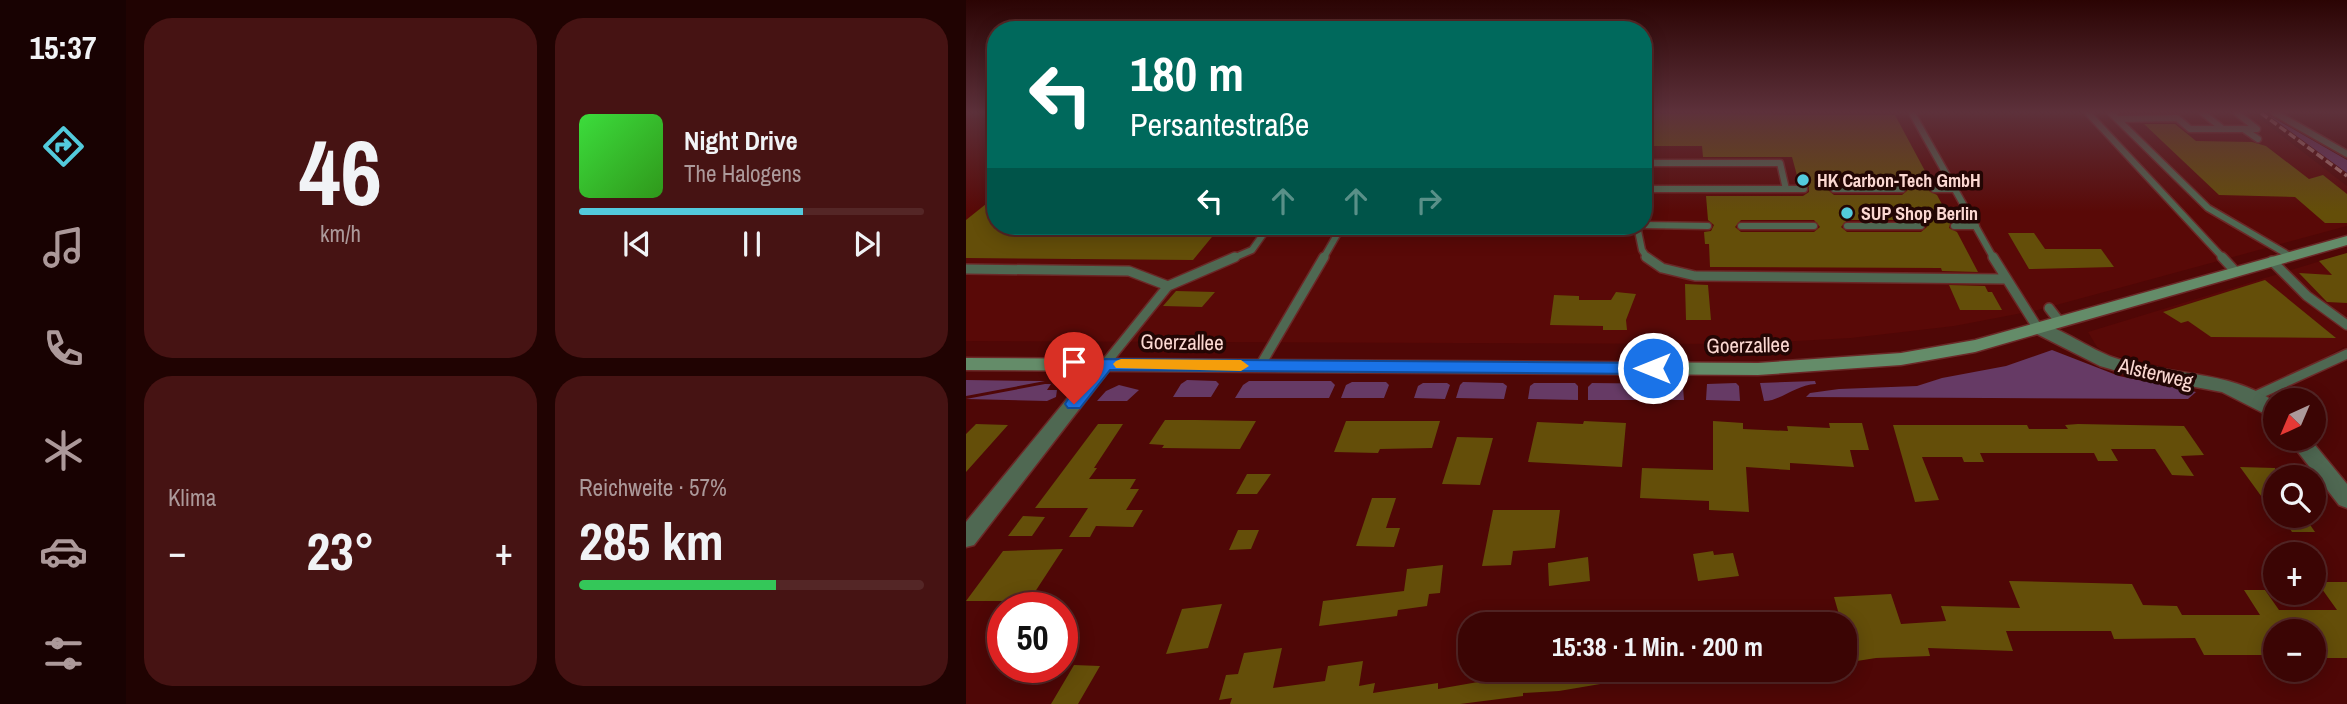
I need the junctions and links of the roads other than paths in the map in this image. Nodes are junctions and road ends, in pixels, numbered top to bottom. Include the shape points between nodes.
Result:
1 (1930, 146) edge
2 (2119, 146) edge
3 (2145, 146) edge
4 (2332, 146) edge
5 (2347, 155) edge
6 (1652, 163) edge
7 (1652, 189) edge
8 (1786, 189) junction
9 (1804, 189) dead end
10 (1834, 189) dead end
11 (1902, 189) dead end
12 (1934, 189) dead end
13 (1954, 189) junction
14 (1652, 225) edge
15 (1708, 226) dead end
16 (1741, 226) dead end
17 (1814, 226) dead end
18 (1847, 226) dead end
19 (1921, 226) dead end
20 (1954, 226) dead end
21 (1976, 226) junction
22 (1263, 235) edge
23 (1337, 235) edge
24 (1637, 235) edge
25 (2347, 240) edge
26 (2290, 256) junction
27 (2272, 261) junction
28 (966, 269) edge
29 (2235, 271) junction
30 (2005, 279) junction
31 (1168, 286) junction
32 (2347, 325) edge
33 (2038, 327) junction
34 (2347, 354) edge
35 (966, 364) edge
36 (1105, 364) junction
37 (1260, 366) junction
38 (2253, 397) junction
39 (2263, 404) edge
40 (2309, 452) edge
41 (2347, 499) edge
42 (966, 538) edge

1 - 13 lane
2 - 29 lane
3 - 26 lane via 2208,208
4 - 5 lane
6 - 8 lane via 1780,163
7 - 8 lane
8 - 9 lane
10 - 11 lane
12 - 13 lane
13 - 21 lane
14 - 15 lane
16 - 17 lane
18 - 19 lane
20 - 21 lane
21 - 30 lane
22 - 31 lane via 1252,250
23 - 37 lane
24 - 30 lane via 1642,254 1664,268 1695,276
25 - 26 main road, Goerzallee
26 - 27 main road, Goerzallee
27 - 29 main road, Goerzallee
27 - 32 lane via 2313,302
28 - 31 lane via 1129,271
29 - 33 main road, Goerzallee via 2054,314
30 - 33 lane
31 - 36 lane
33 - 37 main road, Goerzallee via 1975,346 1901,359 1772,368
33 - 38 street, Alsterweg via 2100,359
34 - 38 lane
35 - 36 main road, Goerzallee
36 - 37 main road, Goerzallee
36 - 42 street
38 - 39 street, Alsterweg
40 - 41 street

